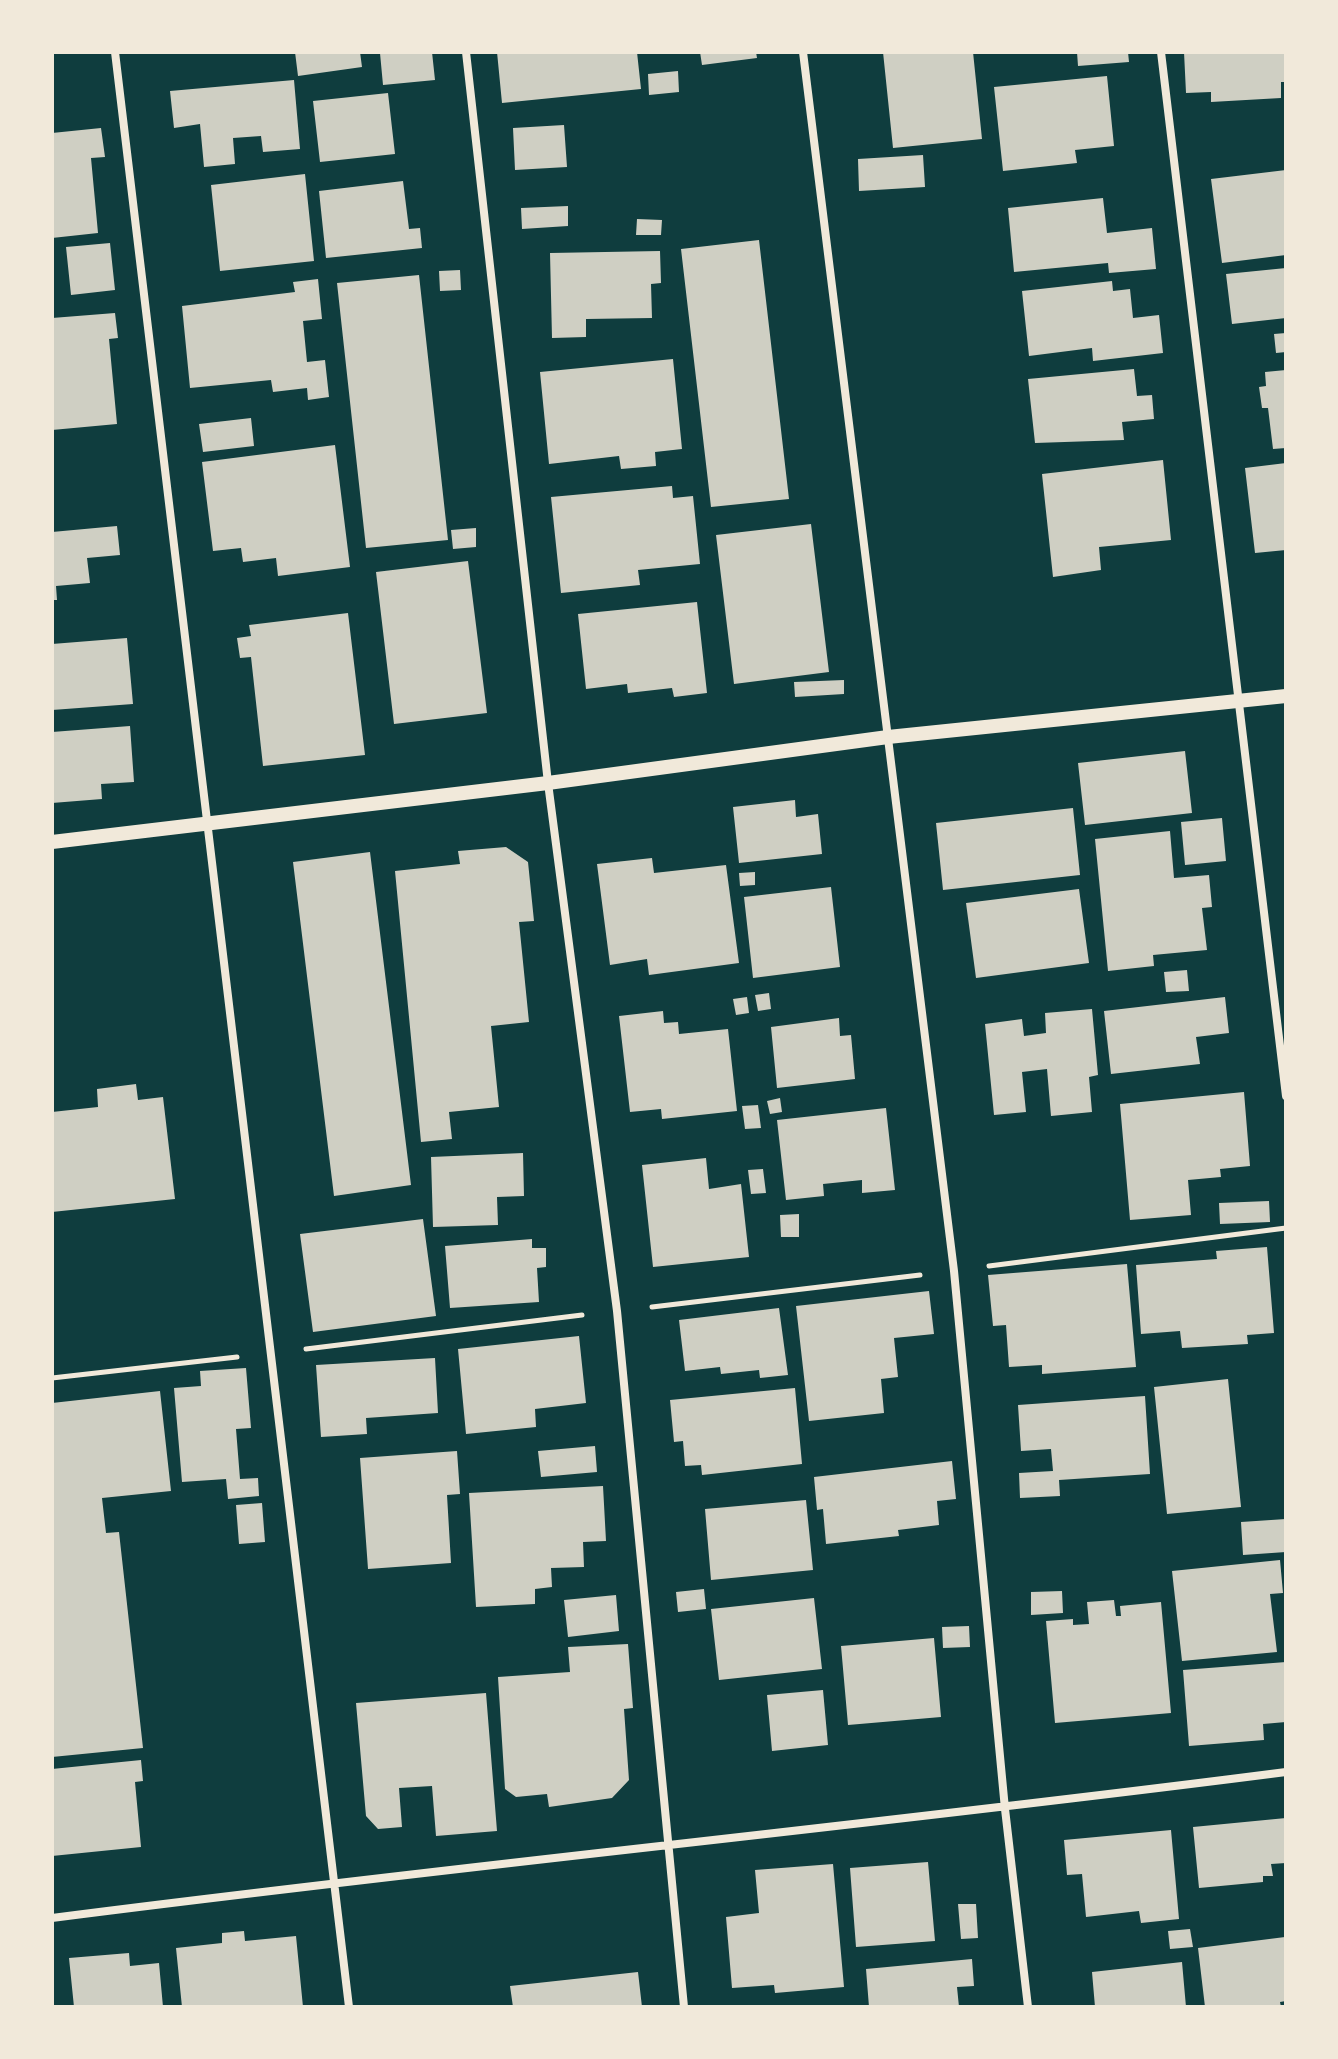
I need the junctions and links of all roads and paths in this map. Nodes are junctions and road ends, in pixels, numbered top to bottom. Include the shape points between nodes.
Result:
1 (115, 52) edge
2 (466, 52) edge
3 (803, 52) edge
4 (1161, 52) edge
5 (1286, 696) edge
6 (1241, 701) junction
7 (888, 737) junction
8 (548, 783) junction
9 (205, 824) junction
10 (52, 842) edge
11 (1286, 1096) edge
12 (1286, 1228) edge
13 (954, 1271) junction
14 (617, 1311) junction
15 (270, 1353) junction
16 (52, 1378) edge
17 (1286, 1772) edge
18 (1005, 1809) junction
19 (667, 1847) junction
20 (333, 1882) junction
21 (52, 1918) edge
22 (349, 2007) edge
23 (684, 2007) edge
24 (1028, 2007) edge

1 - 9 street
2 - 8 street
3 - 7 street
4 - 6 street
5 - 6 street
6 - 7 street
6 - 11 street
7 - 8 street
7 - 13 street
8 - 9 street
8 - 14 street
9 - 10 street
9 - 15 street
12 - 13 path
13 - 14 path
13 - 18 street
14 - 15 path
14 - 19 street
15 - 16 path
15 - 20 street
17 - 18 street
18 - 19 street
18 - 24 street
19 - 20 street
19 - 23 street
20 - 21 street
20 - 22 street

